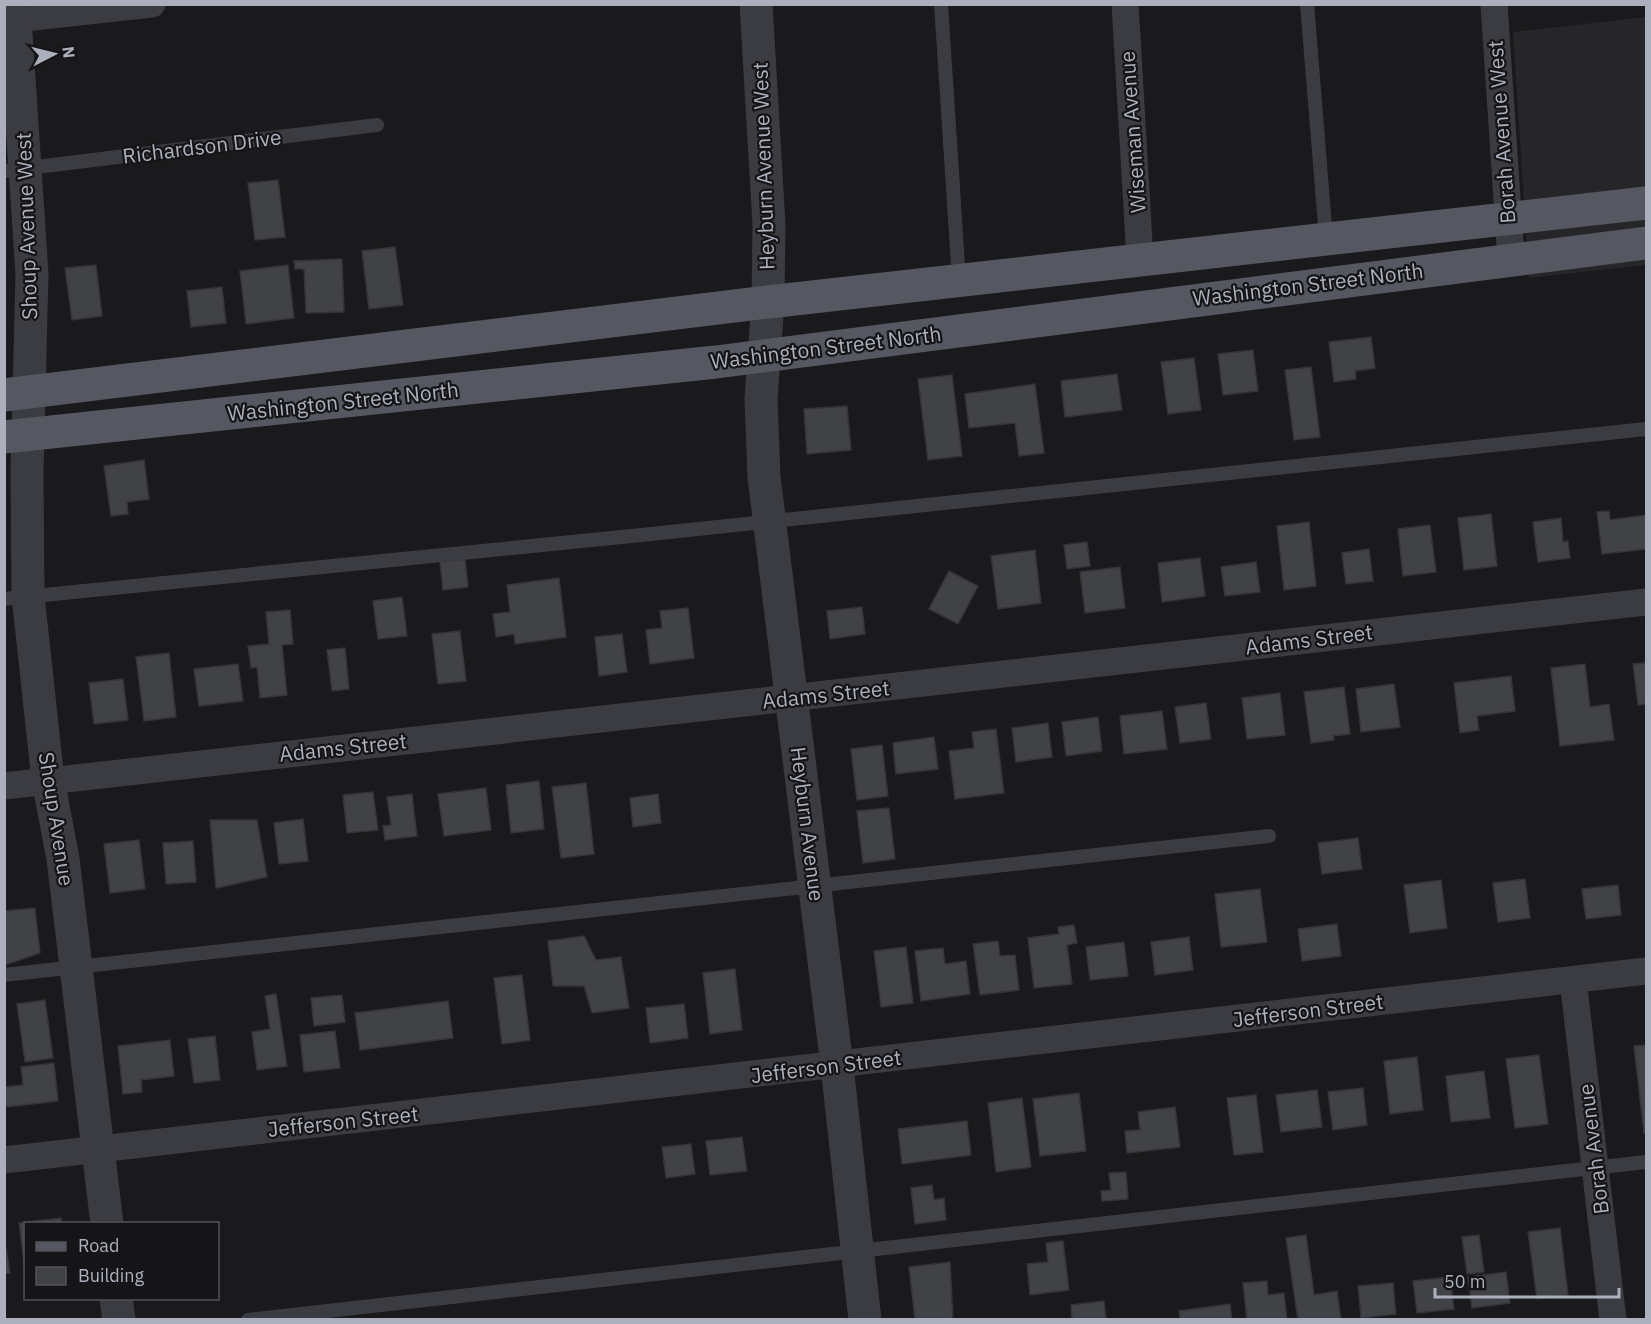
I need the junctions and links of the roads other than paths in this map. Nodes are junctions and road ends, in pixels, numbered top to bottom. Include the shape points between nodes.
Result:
1 (153, 4) edge
2 (756, 4) edge
3 (941, 4) edge
4 (1125, 4) edge
5 (1307, 4) edge
6 (1494, 4) edge
7 (15, 12) edge
8 (377, 125) dead end
9 (15, 170) edge
10 (1647, 203) edge
11 (1507, 218) junction
12 (1326, 238) junction
13 (1647, 243) edge
14 (1140, 259) junction
15 (1511, 259) junction
16 (959, 280) junction
17 (766, 329) junction
18 (19, 414) edge
19 (1647, 429) edge
20 (769, 521) junction
21 (16, 597) edge
22 (1647, 602) edge
23 (791, 699) junction
24 (48, 780) junction
25 (4, 786) edge
26 (1269, 836) dead end
27 (815, 885) junction
28 (76, 967) junction
29 (1647, 971) edge
30 (4, 975) edge
31 (1573, 980) junction
32 (837, 1066) junction
33 (98, 1149) junction
34 (4, 1160) edge
35 (1647, 1162) edge
36 (1596, 1167) junction
37 (107, 1222) edge
38 (857, 1250) junction
39 (116, 1300) edge
40 (119, 1320) edge
41 (248, 1320) edge
42 (865, 1320) edge
43 (1612, 1320) edge

1 - 7 street
2 - 17 street, Heyburn Avenue West via 769,224
3 - 16 lane
4 - 14 street, Wiseman Avenue
5 - 12 lane
6 - 11 street, Borah Avenue West
7 - 9 street, Shoup Avenue West
8 - 9 lane, Richardson Drive
9 - 18 street, Shoup Avenue West via 32,274
10 - 11 main road, Washington Street North
11 - 12 main road, Washington Street North
11 - 15 street, Borah Avenue West
12 - 14 main road, Washington Street North
13 - 15 main road, Washington Street North
14 - 16 main road, Washington Street North
15 - 17 main road, Washington Street North
16 - 17 main road, Washington Street North
17 - 18 main road, Washington Street North
17 - 18 main road, Washington Street North
17 - 20 street, Heyburn Avenue via 762,411
18 - 21 street, Shoup Avenue
19 - 20 lane
20 - 21 lane
20 - 23 street, Heyburn Avenue
21 - 24 street, Shoup Avenue
22 - 23 street, Adams Street
23 - 24 street, Adams Street
23 - 27 street, Heyburn Avenue
24 - 25 street, Adams Street
24 - 28 street, Shoup Avenue via 63,859
26 - 27 lane
27 - 28 lane
27 - 32 street, Heyburn Avenue
28 - 30 lane
28 - 33 street, Shoup Avenue
29 - 31 street, Jefferson Street
31 - 32 street, Jefferson Street
31 - 36 street, Borah Avenue
32 - 33 street, Jefferson Street
32 - 38 street, Heyburn Avenue
33 - 34 street, Jefferson Street
33 - 37 street, Shoup Avenue
35 - 36 lane
36 - 38 lane
36 - 43 street, Borah Avenue
38 - 41 lane
38 - 42 street, Heyburn Avenue
39 - 40 street

